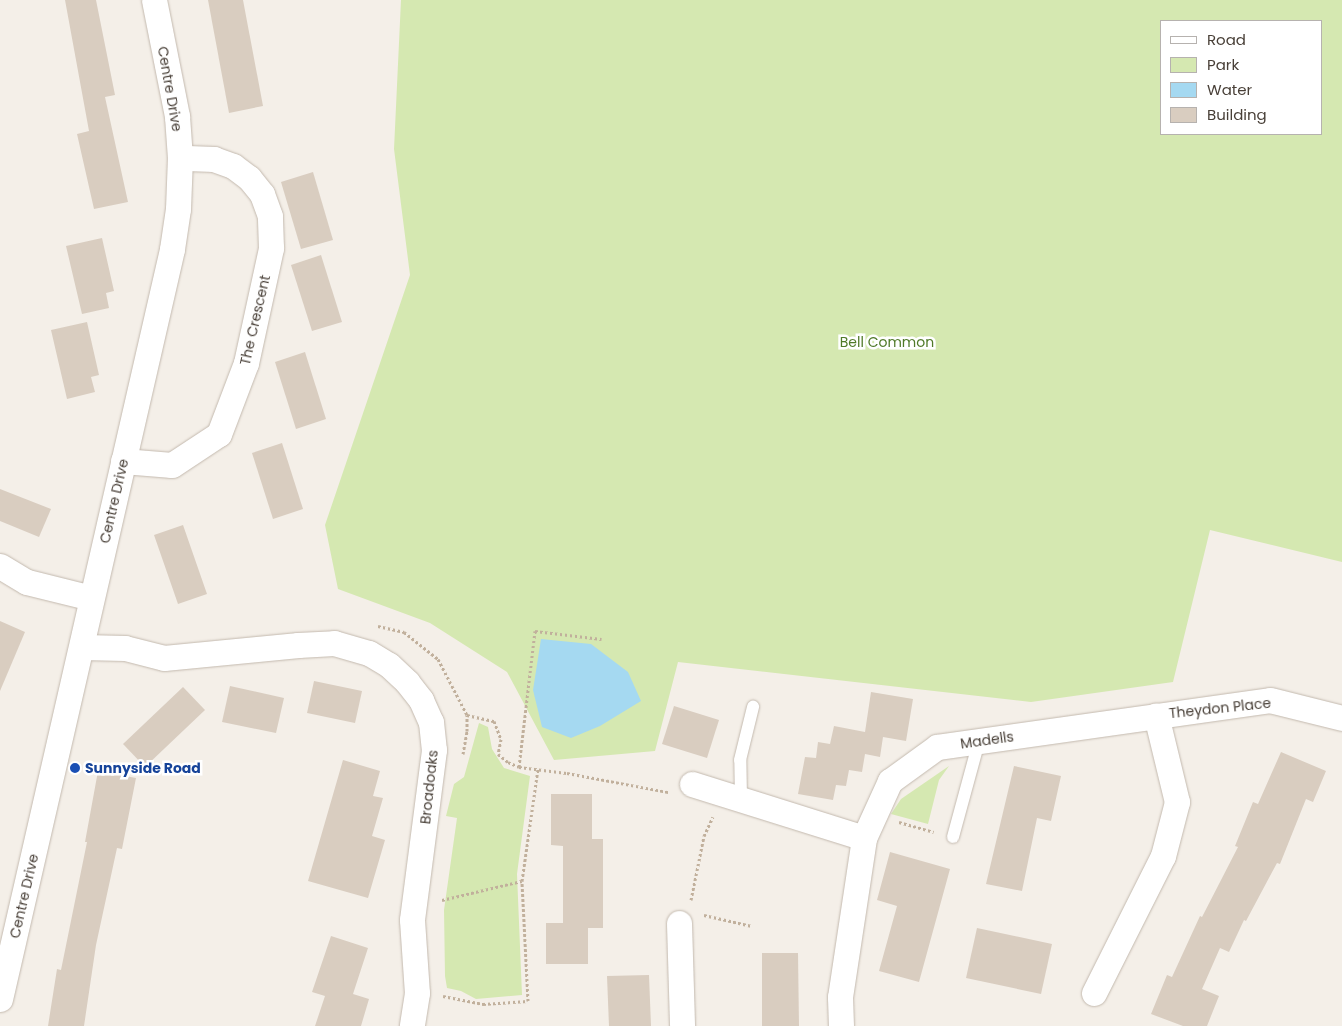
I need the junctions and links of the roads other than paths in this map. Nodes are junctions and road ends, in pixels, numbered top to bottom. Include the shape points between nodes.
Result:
1 (154, 0) edge
2 (180, 158) junction
3 (123, 461) junction
4 (0, 566) edge
5 (91, 598) junction
6 (82, 647) junction
7 (754, 707) dead end
8 (1156, 715) junction
9 (1342, 718) edge
10 (979, 741) junction
11 (692, 784) road end
12 (732, 796) junction
13 (953, 837) road end
14 (864, 838) junction
15 (685, 918) road end
16 (1094, 993) dead end
17 (0, 999) edge
18 (412, 1026) edge
19 (682, 1026) edge
20 (841, 1026) edge

1 - 2 street, Centre Drive via 177,116
2 - 3 street, Centre Drive via 172,249
2 - 3 street, The Crescent via 214,159 233,166 249,178 262,194 270,216 271,248 246,364 220,434 172,465
3 - 5 street, Centre Drive
4 - 5 street via 27,582
5 - 6 street, Centre Drive
6 - 17 street, Centre Drive
6 - 18 street, Broadoaks via 125,648 164,658 334,643 369,652 408,682 421,700 433,735 433,766 413,902 416,998
7 - 12 lane
8 - 9 street, Theydon Place via 1270,700
8 - 10 street, Madells
8 - 16 street, Theydon Place via 1177,802 1163,856
10 - 13 lane
10 - 14 street, Madells via 937,747 890,781
11 - 12 street
12 - 14 street
14 - 20 street, Madells via 840,997
15 - 19 street

